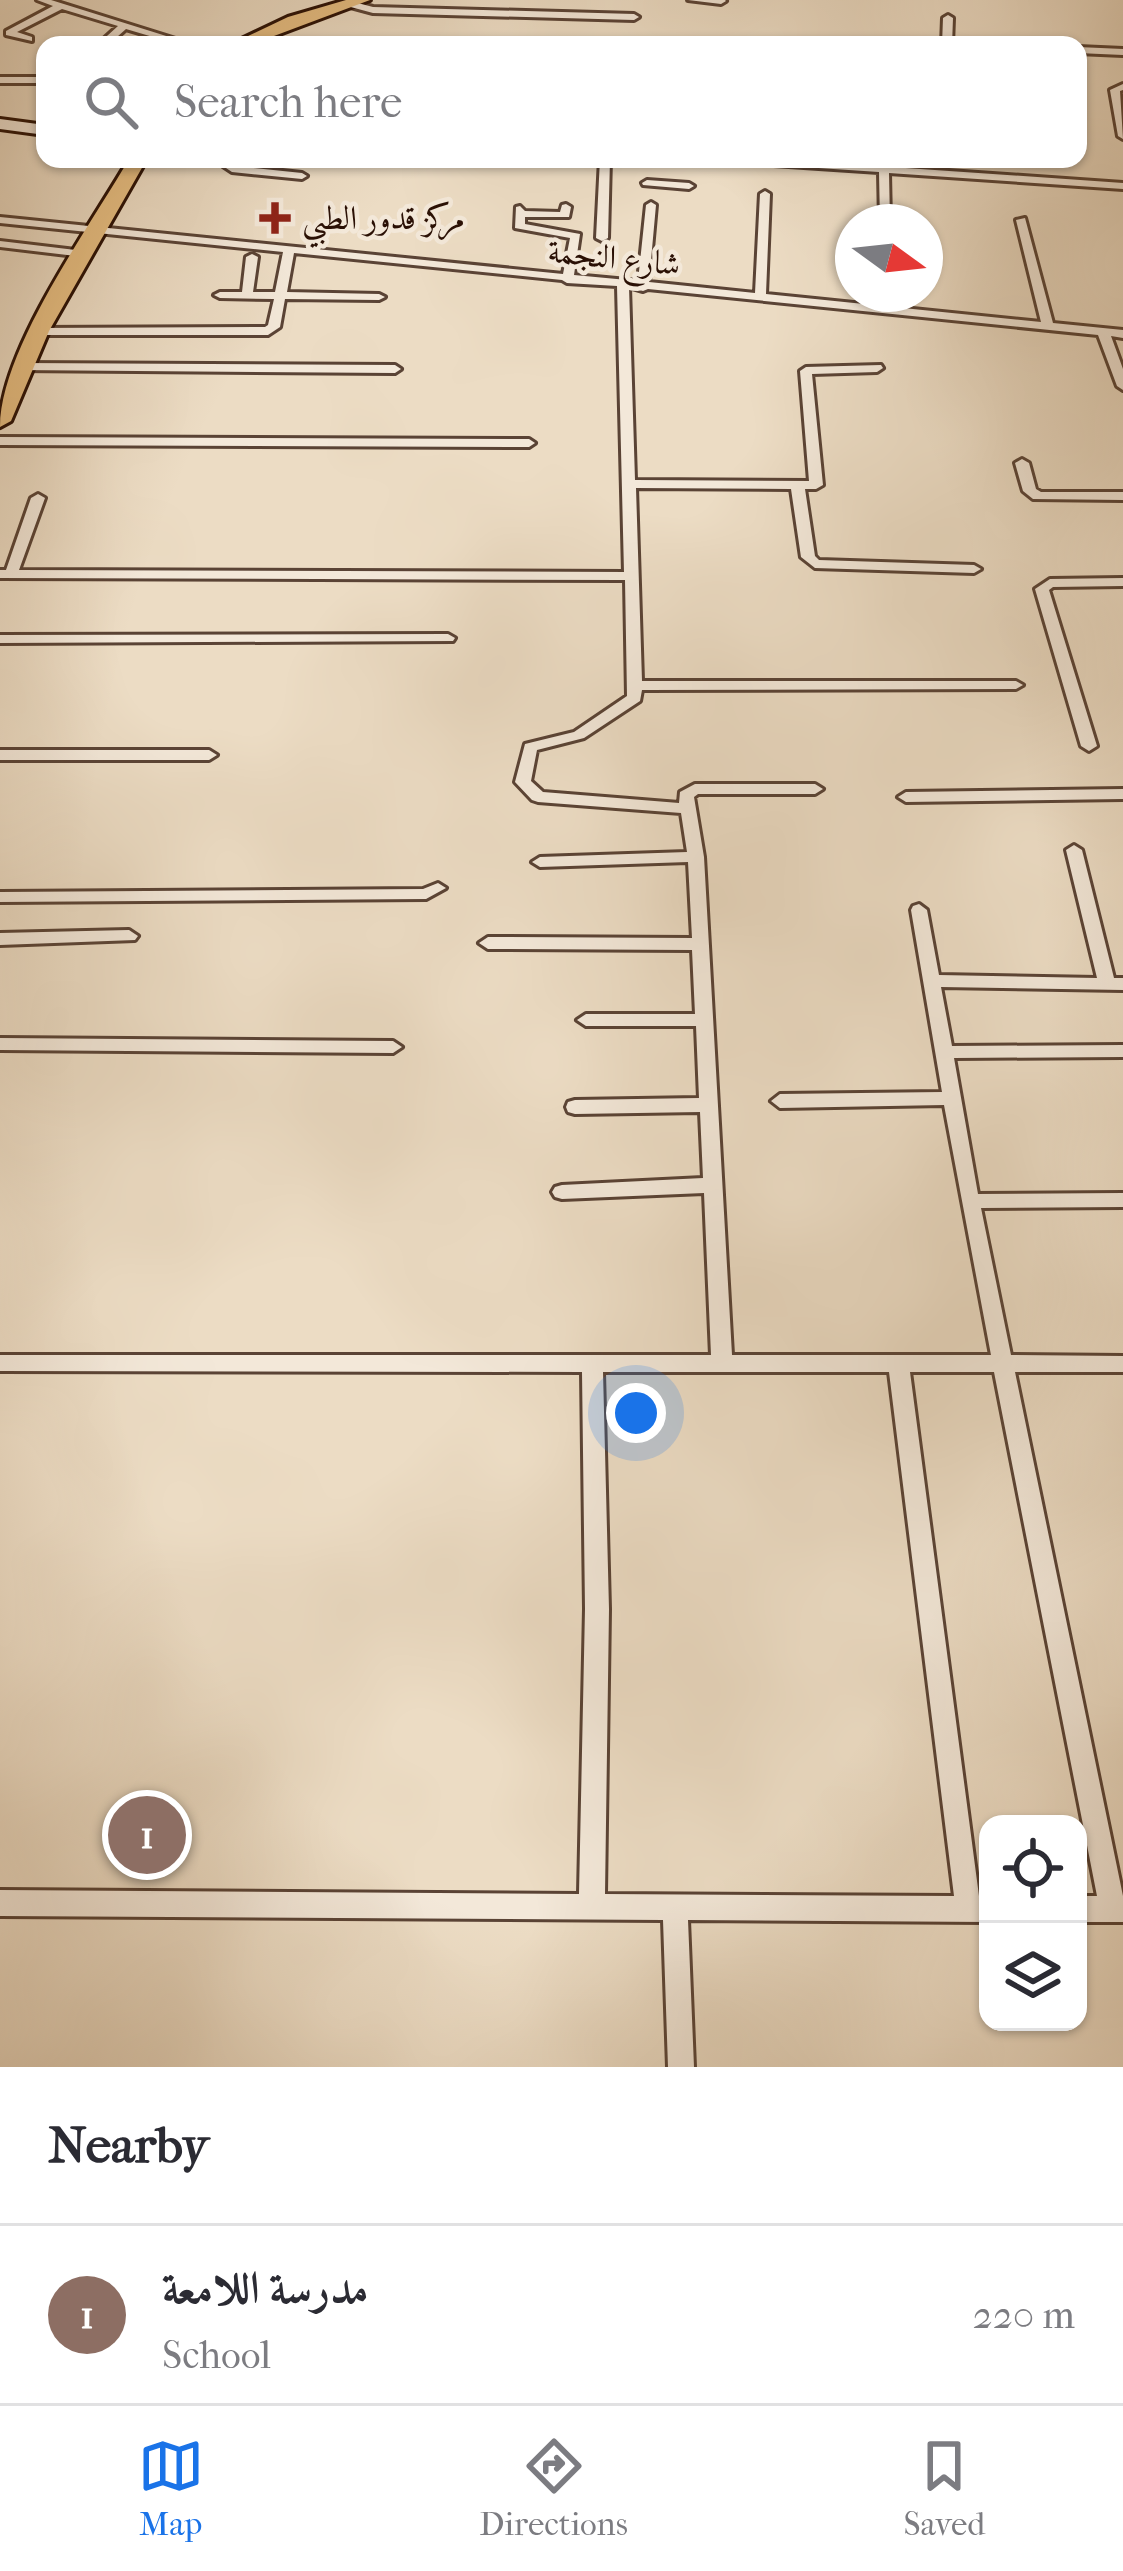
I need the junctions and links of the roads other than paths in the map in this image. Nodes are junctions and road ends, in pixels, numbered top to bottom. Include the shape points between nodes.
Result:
1 (42, 0) edge
2 (693, 0) edge
3 (356, 2) edge
4 (721, 2) edge
5 (61, 6) junction
6 (634, 17) dead end
7 (947, 18) dead end
8 (125, 25) junction
9 (112, 36) edge
10 (161, 36) edge
11 (257, 36) edge
12 (947, 36) edge
13 (29, 39) dead end
14 (1087, 50) edge
15 (1123, 52) edge
16 (0, 80) edge
17 (36, 80) edge
18 (1123, 87) edge
19 (0, 122) edge
20 (36, 127) edge
21 (1122, 128) edge
22 (134, 168) edge
23 (144, 168) edge
24 (230, 168) edge
25 (605, 168) edge
26 (864, 168) edge
27 (966, 168) edge
28 (884, 170) junction
29 (302, 176) dead end
30 (967, 176) junction
31 (689, 186) dead end
32 (1123, 186) edge
33 (125, 189) junction
34 (765, 194) dead end
35 (885, 204) edge
36 (0, 220) edge
37 (1021, 220) dead end
38 (100, 231) junction
39 (560, 234) junction
40 (602, 238) dead end
41 (0, 244) edge
42 (289, 252) junction
43 (84, 254) junction
44 (252, 257) dead end
45 (567, 280) junction
46 (623, 286) junction
47 (643, 288) junction
48 (281, 294) junction
49 (247, 295) junction
50 (220, 296) dead end
51 (379, 297) dead end
52 (760, 299) junction
53 (835, 306) edge
54 (891, 312) edge
55 (1048, 327) junction
56 (39, 332) junction
57 (1102, 332) junction
58 (1123, 334) edge
59 (21, 368) junction
60 (877, 368) dead end
61 (395, 369) dead end
62 (1123, 386) edge
63 (0, 421) edge
64 (0, 441) edge
65 (529, 443) dead end
66 (1022, 463) dead end
67 (629, 484) junction
68 (798, 488) junction
69 (1123, 496) edge
70 (38, 498) dead end
71 (974, 569) dead end
72 (6, 574) edge
73 (631, 576) junction
74 (1123, 583) edge
75 (448, 638) dead end
76 (0, 640) edge
77 (1016, 685) dead end
78 (637, 686) junction
79 (1089, 746) dead end
80 (209, 754) dead end
81 (0, 755) edge
82 (815, 789) dead end
83 (1123, 794) edge
84 (906, 796) dead end
85 (687, 808) junction
86 (1074, 850) dead end
87 (696, 857) junction
88 (540, 862) dead end
89 (438, 888) dead end
90 (0, 897) edge
91 (919, 910) dead end
92 (129, 936) dead end
93 (0, 939) edge
94 (488, 943) dead end
95 (700, 944) junction
96 (932, 982) junction
97 (1115, 984) edge
98 (586, 1020) dead end
99 (704, 1020) junction
100 (0, 1044) edge
101 (393, 1047) dead end
102 (1123, 1051) edge
103 (945, 1052) junction
104 (952, 1098) junction
105 (780, 1101) dead end
106 (709, 1105) junction
107 (575, 1107) dead end
108 (713, 1184) junction
109 (562, 1192) dead end
110 (1123, 1200) edge
111 (970, 1201) junction
112 (1005, 1361) junction
113 (0, 1363) edge
114 (592, 1364) junction
115 (722, 1364) junction
116 (898, 1364) junction
117 (1123, 1364) edge
118 (0, 1903) edge
119 (592, 1907) junction
120 (675, 1908) junction
121 (978, 1909) edge
122 (1117, 1909) edge
123 (681, 2067) edge

1 - 5 street
2 - 4 street
3 - 6 street via 373,10
3 - 11 main road
5 - 8 street
5 - 13 street via 9,33
7 - 12 street
8 - 9 street
8 - 10 street
14 - 15 street
16 - 17 street
18 - 21 street via 1115,91
19 - 20 main road
22 - 33 main road
23 - 33 main road
24 - 29 street
25 - 40 street
26 - 28 street
27 - 30 street
28 - 30 street
28 - 35 street
30 - 32 street
31 - 47 street via 648,188
33 - 38 main road
34 - 52 street
36 - 38 street, شارع النجمة
37 - 55 street
38 - 42 street, شارع النجمة
38 - 43 main road
39 - 39 street via 519,226 520,211 565,211
39 - 45 street via 576,236
41 - 43 street
42 - 45 street, شارع النجمة
42 - 48 street
43 - 56 main road
44 - 49 street
45 - 46 street, شارع النجمة
46 - 47 street, شارع النجمة
46 - 67 street
47 - 52 street, شارع النجمة
48 - 49 street
48 - 51 street
48 - 56 street via 274,327 263,332
49 - 50 street
52 - 53 street, شارع النجمة
54 - 55 street, شارع النجمة
55 - 57 street, شارع النجمة
56 - 59 main road
57 - 58 street, شارع النجمة
57 - 62 street
59 - 61 street
59 - 63 main road
60 - 68 street via 806,371 820,481
64 - 65 street
66 - 69 street via 1038,496
67 - 68 street
67 - 73 street
68 - 71 street via 815,564
70 - 72 street
72 - 73 street
73 - 78 street
74 - 79 street via 1042,589
75 - 76 street
77 - 78 street
78 - 85 street via 635,698 598,725 530,748 525,789 538,797
80 - 81 street
82 - 85 street via 695,789
83 - 84 street
85 - 87 street
86 - 97 street
87 - 88 street
87 - 95 street
89 - 90 street
91 - 96 street
92 - 93 street
94 - 95 street
95 - 99 street
96 - 97 street
96 - 103 street
98 - 99 street
99 - 106 street
100 - 101 street
102 - 103 street
103 - 104 street
104 - 105 street
104 - 111 street
106 - 107 street
106 - 108 street
108 - 109 street
108 - 115 street
110 - 111 street
111 - 112 street
112 - 116 street
112 - 117 street
112 - 122 street
113 - 114 street
114 - 115 street
114 - 119 street
115 - 116 street
116 - 121 street
118 - 119 street
119 - 120 street
120 - 121 street
120 - 123 street

